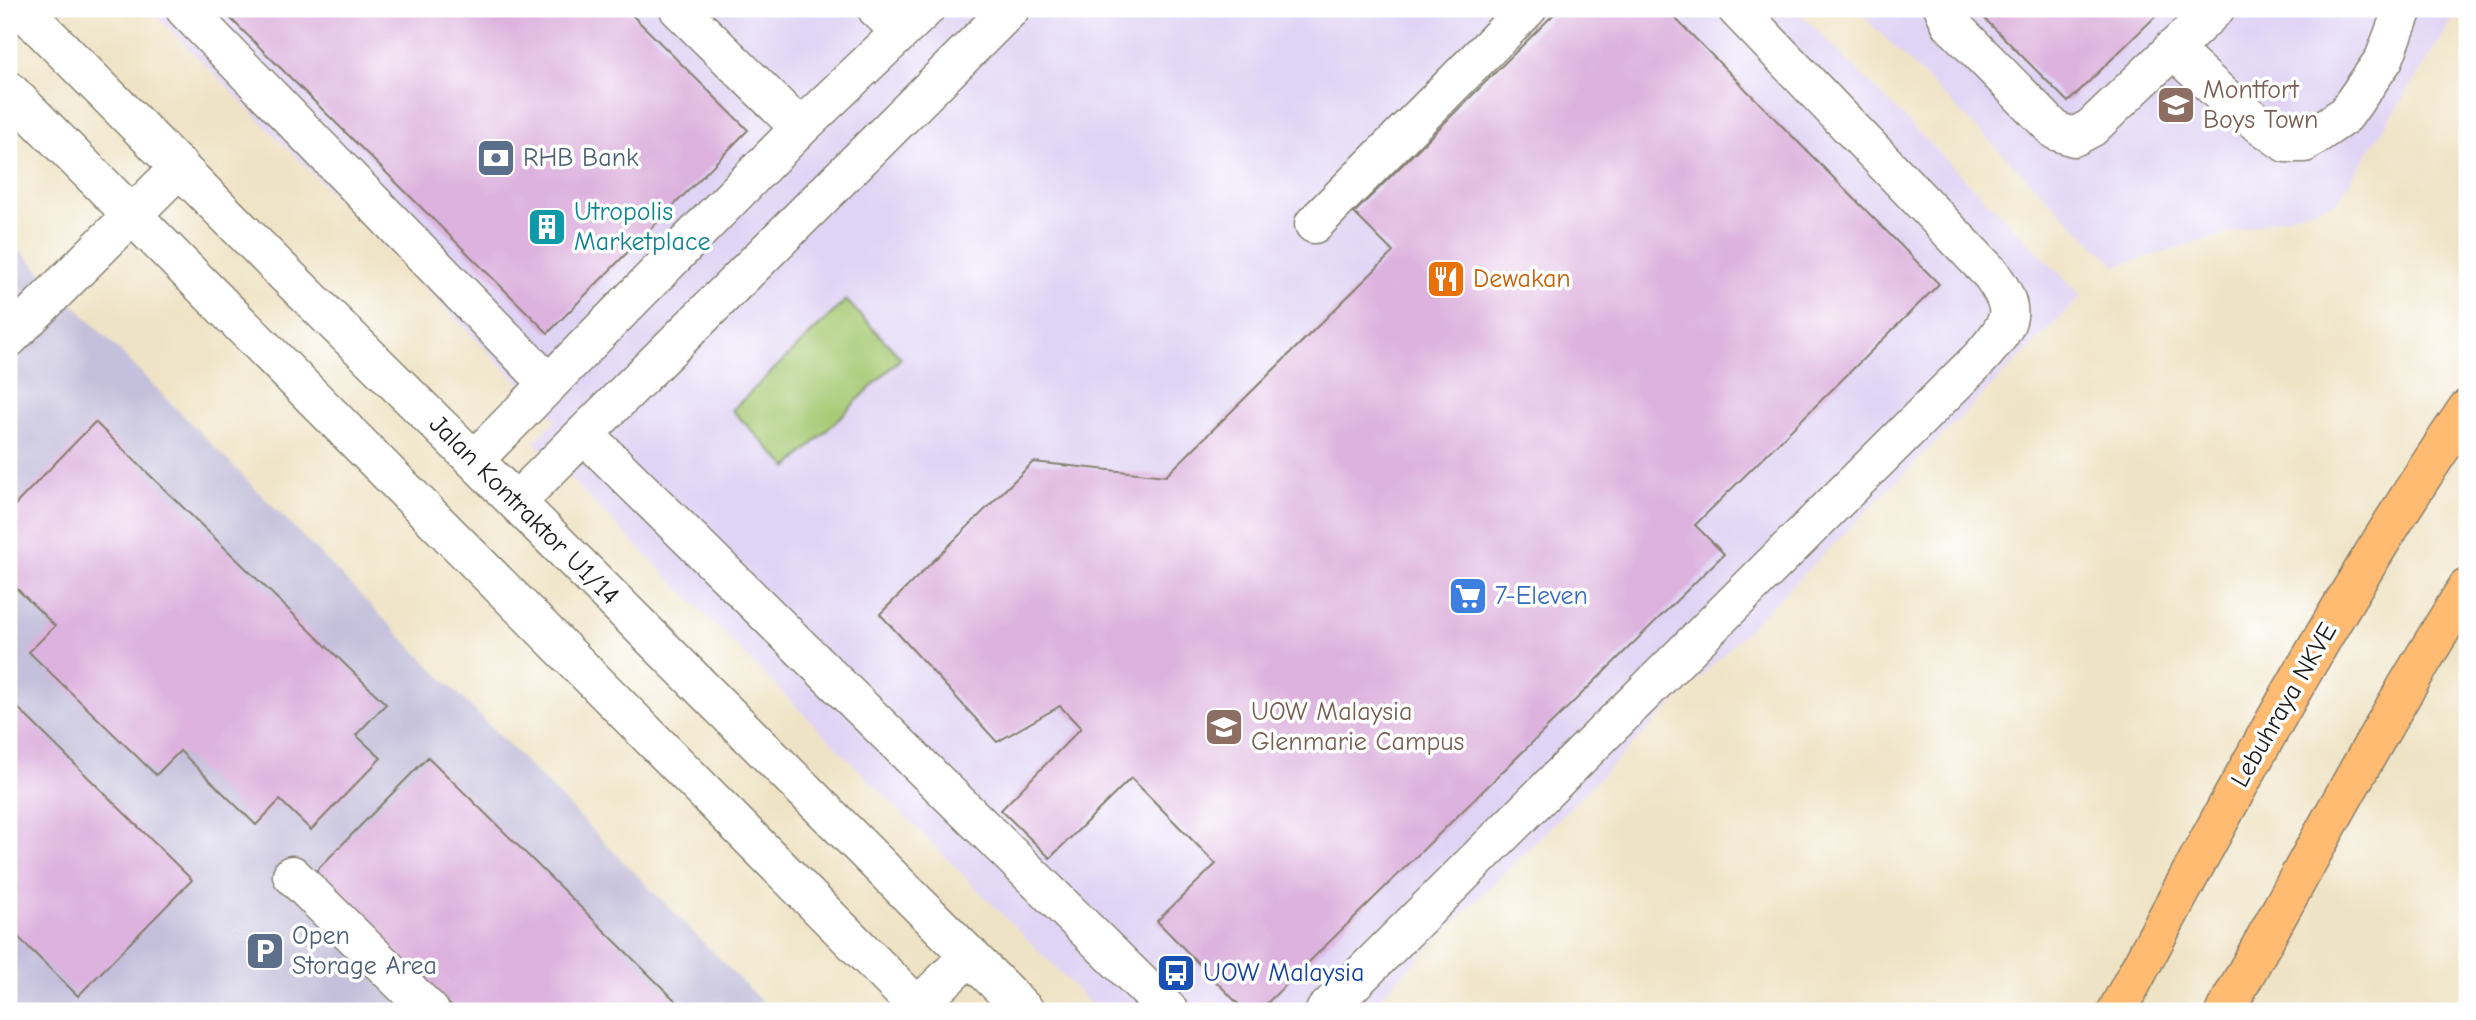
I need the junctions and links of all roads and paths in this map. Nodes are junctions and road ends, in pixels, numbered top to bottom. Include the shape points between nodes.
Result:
1 (22, 9) edge
2 (185, 9) edge
3 (679, 9) edge
4 (1010, 9) edge
5 (1527, 9) edge
6 (1737, 9) edge
7 (1944, 9) edge
8 (2215, 9) edge
9 (2403, 9) edge
10 (901, 17) edge
11 (2172, 49) junction
12 (9, 91) edge
13 (800, 128) junction
14 (180, 166) junction
15 (132, 215) junction
16 (1314, 224) dead end
17 (9, 338) edge
18 (549, 384) junction
19 (2467, 409) edge
20 (584, 434) junction
21 (474, 460) junction
22 (516, 502) junction
23 (2467, 588) edge
24 (292, 875) dead end
25 (970, 955) junction
26 (918, 1010) edge
27 (430, 1011) edge
28 (1025, 1011) edge
29 (1169, 1011) edge
30 (1325, 1011) edge
31 (2117, 1011) edge
32 (2225, 1011) edge

1 - 14 street, Jalan Kontraktor U1/14
2 - 18 street
3 - 13 street
4 - 20 street
5 - 16 street
6 - 30 street via 1991,274 2005,293 2007,328
7 - 11 street via 1951,24 2056,131 2074,137 2091,128
8 - 11 street
9 - 11 street via 2384,59 2345,115 2304,142 2286,143 2232,104
10 - 13 street
12 - 15 street
13 - 18 street
14 - 15 street
14 - 21 street, Jalan Kontraktor U1/14
15 - 17 street
15 - 26 street
18 - 21 street
19 - 31 highway, Lebuhraya NKVE via 2307,661
20 - 22 street
20 - 29 street
21 - 22 street, Jalan Kontraktor U1/14
22 - 25 street, Jalan Kontraktor U1/14
23 - 32 highway via 2377,738
24 - 27 street
25 - 26 street
25 - 28 street, Jalan Kontraktor U1/14

